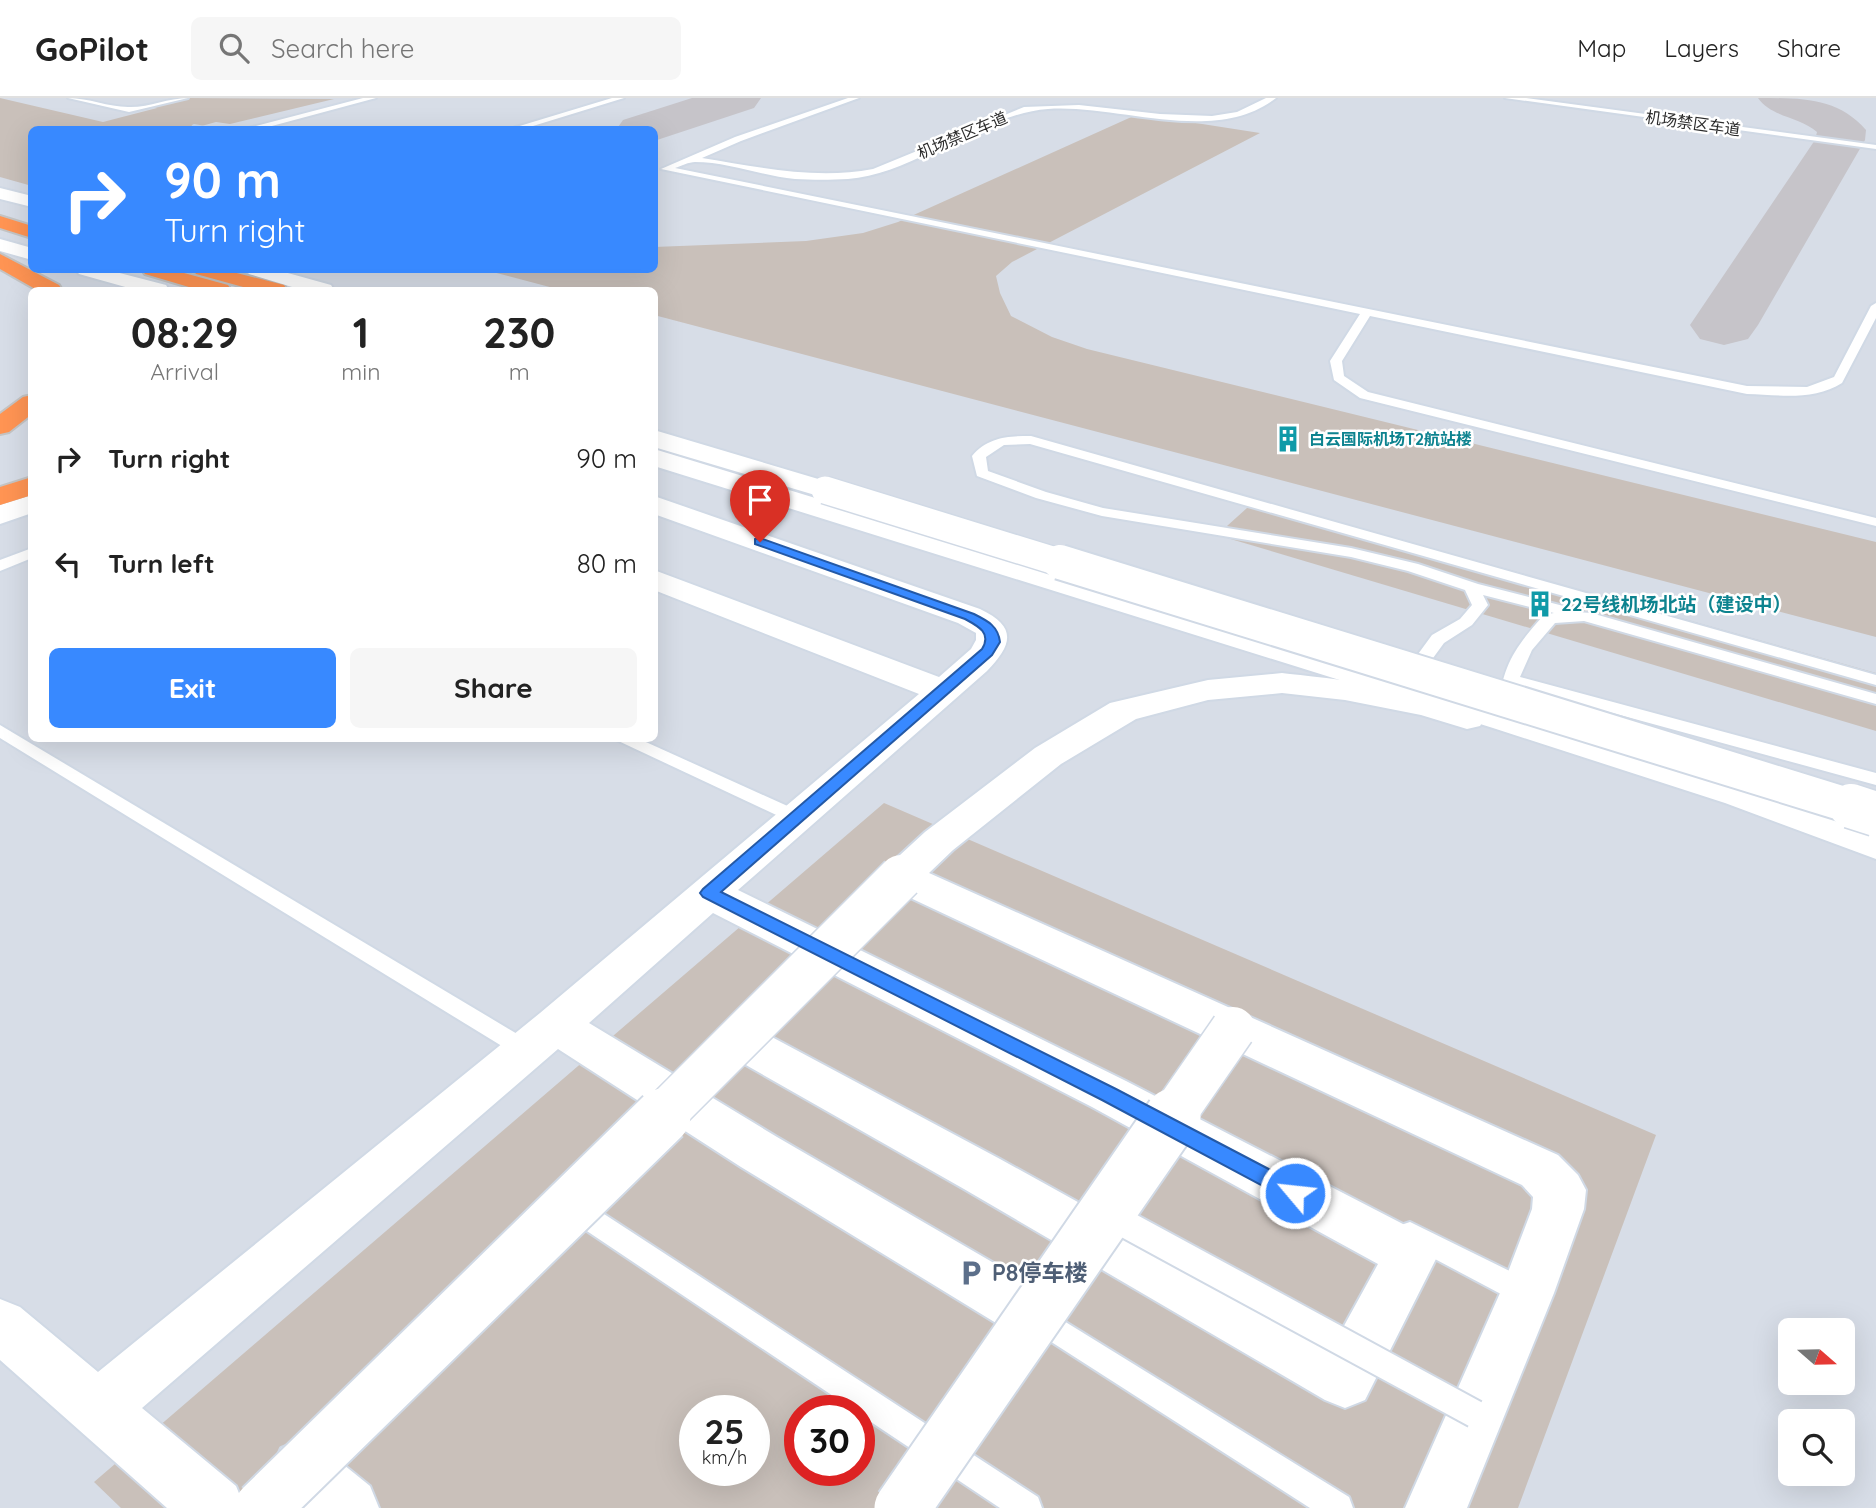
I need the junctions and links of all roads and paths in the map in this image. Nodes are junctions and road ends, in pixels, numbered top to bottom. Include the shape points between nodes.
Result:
1 (72, 98) edge
2 (184, 98) edge
3 (372, 98) edge
4 (620, 98) edge
5 (855, 98) edge
6 (1272, 98) edge
7 (1510, 98) edge
8 (261, 126) edge
9 (524, 126) edge
10 (1876, 148) edge
11 (693, 159) junction
12 (661, 171) edge
13 (0, 193) edge
14 (28, 201) edge
15 (0, 211) edge
16 (0, 221) edge
17 (28, 222) edge
18 (28, 223) edge
19 (28, 231) edge
20 (0, 245) edge
21 (28, 253) edge
22 (0, 260) edge
23 (97, 273) edge
24 (162, 273) edge
25 (214, 273) edge
26 (267, 273) edge
27 (46, 287) edge
28 (147, 287) edge
29 (210, 287) edge
30 (265, 287) edge
31 (313, 287) edge
32 (1876, 306) edge
33 (1367, 313) junction
34 (28, 405) edge
35 (0, 426) edge
36 (658, 439) edge
37 (658, 458) edge
38 (28, 486) edge
39 (0, 497) edge
40 (28, 504) edge
41 (658, 505) edge
42 (0, 515) edge
43 (1876, 522) edge
44 (28, 554) edge
45 (0, 566) edge
46 (658, 581) edge
47 (1472, 587) junction
48 (1585, 616) junction
49 (1509, 680) junction
50 (1876, 680) edge
51 (1401, 689) junction
52 (943, 691) junction
53 (1876, 699) edge
54 (1506, 720) junction
55 (0, 730) edge
56 (630, 742) edge
57 (1876, 779) edge
58 (1876, 814) edge
59 (796, 817) junction
60 (1876, 846) edge
61 (901, 877) junction
62 (709, 893) junction
63 (832, 947) junction
64 (1233, 1029) junction
65 (541, 1038) junction
66 (739, 1040) junction
67 (1175, 1112) junction
68 (572, 1207) junction
69 (1106, 1213) junction
70 (1527, 1293) junction
71 (1034, 1316) junction
72 (0, 1325) edge
73 (98, 1408) junction
74 (1475, 1414) junction
75 (942, 1452) junction
76 (282, 1488) edge
77 (214, 1508) edge
78 (348, 1508) edge
79 (902, 1508) edge
80 (1027, 1508) edge
81 (1338, 1508) edge
82 (1436, 1508) edge

1 - 2 lane via 132,112
3 - 8 lane
4 - 9 lane
5 - 11 lane
6 - 11 lane, 机场禁区车道 via 1240,114 1210,117 1086,104 1024,109 875,171 850,176 795,176
7 - 10 lane, 机场禁区车道
11 - 12 lane, 机场禁区车道
12 - 33 lane
13 - 14 street
15 - 17 street
16 - 18 highway
16 - 19 highway
20 - 21 street
22 - 27 highway
23 - 28 street
24 - 29 highway
25 - 30 highway
26 - 31 street
32 - 33 lane via 1839,379 1819,389 1790,392 1711,385
33 - 43 lane via 1336,362 1338,377 1364,395
34 - 35 highway
36 - 58 street, bridge
37 - 51 street
38 - 39 highway
40 - 42 street
41 - 52 street via 986,625 993,642 987,652
44 - 45 lane
46 - 52 street
47 - 48 lane
47 - 50 lane via 1433,572 1354,555 1092,511 982,473 979,456 1003,440 1031,440
47 - 51 lane via 1480,605 1466,622 1438,639
48 - 49 lane via 1550,618 1523,649
48 - 53 lane
49 - 54 lane
49 - 57 lane
51 - 54 street
52 - 59 street
54 - 60 street via 1739,795
55 - 65 lane
56 - 59 lane
59 - 62 street
60 - 61 street via 1427,706 1345,690 1282,684 1208,690 1123,711 1048,756 939,841
61 - 63 street, bridge
61 - 64 street
62 - 65 street
62 - 66 street via 1109,1094 1411,1255 1345,1381
63 - 66 street, bridge
63 - 67 lane
64 - 67 street, bridge
64 - 70 street via 1552,1179 1560,1190 1558,1209
65 - 71 street via 759,1152
65 - 73 street
66 - 68 street, bridge
67 - 69 street, bridge
67 - 70 lane
68 - 75 lane
68 - 76 street, bridge
69 - 71 street, bridge
69 - 74 lane, bridge
70 - 74 street
71 - 75 street, bridge
71 - 81 lane
72 - 73 street
73 - 77 street
74 - 82 street
75 - 79 street, bridge
75 - 80 lane
76 - 78 street

